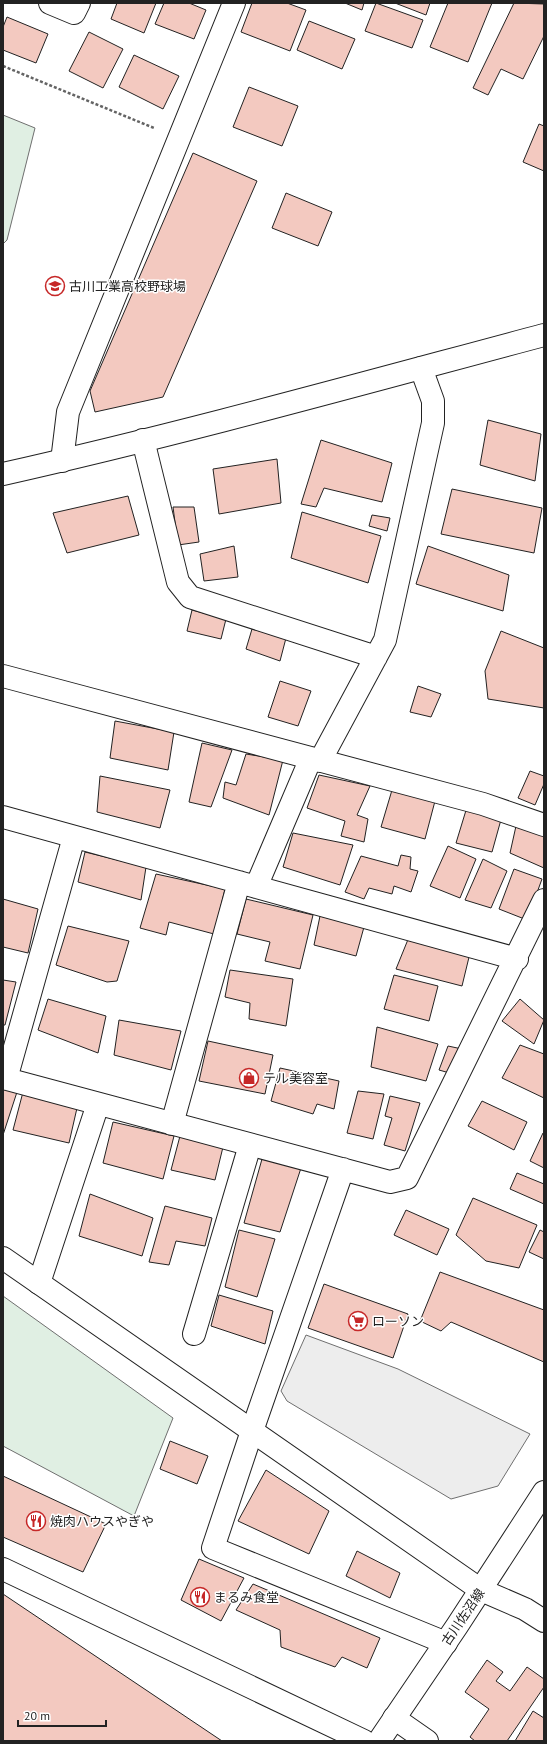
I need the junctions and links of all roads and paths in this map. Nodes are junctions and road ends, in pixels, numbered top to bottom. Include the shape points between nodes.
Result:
1 (50, 3) edge
2 (78, 3) edge
3 (234, 3) edge
4 (3, 66) edge
5 (179, 138) junction
6 (544, 336) edge
7 (421, 368) junction
8 (144, 440) junction
9 (62, 461) junction
10 (3, 474) edge
11 (376, 657) junction
12 (3, 676) edge
13 (315, 760) junction
14 (3, 817) edge
15 (544, 825) edge
16 (74, 837) junction
17 (247, 884) junction
18 (544, 900) edge
19 (517, 958) junction
20 (5, 1079) edge
21 (98, 1104) junction
22 (172, 1124) junction
23 (250, 1145) junction
24 (343, 1169) junction
25 (3, 1258) edge
26 (40, 1283) junction
27 (194, 1334) dead end
28 (252, 1430) junction
29 (544, 1492) edge
30 (3, 1569) edge
31 (481, 1590) junction
32 (544, 1621) edge
33 (446, 1643) junction
34 (394, 1718) junction
35 (364, 1741) edge
36 (379, 1741) edge
37 (427, 1741) edge

1 - 2 street via 74,13
3 - 5 street
4 - 5 path
5 - 9 street via 68,412
6 - 7 street
7 - 8 street
7 - 11 street via 433,401 433,423 385,640
8 - 9 street
8 - 11 street via 178,582 190,597
9 - 10 street
11 - 13 street
12 - 13 street
13 - 15 street via 483,804
13 - 17 street
14 - 16 street
16 - 17 street
16 - 20 street
17 - 19 street
17 - 22 street
18 - 19 street
19 - 24 street via 407,1178 390,1182
20 - 21 street
21 - 22 street
21 - 26 street
22 - 23 street
23 - 24 street
23 - 27 street
24 - 28 street
25 - 26 street
26 - 28 street
28 - 31 street
28 - 33 street via 213,1548
29 - 31 street, 古川佐沼線
30 - 35 street
31 - 32 street via 525,1609
31 - 33 street, 古川佐沼線
33 - 34 street, 古川佐沼線
34 - 36 street, 古川佐沼線
34 - 37 street

